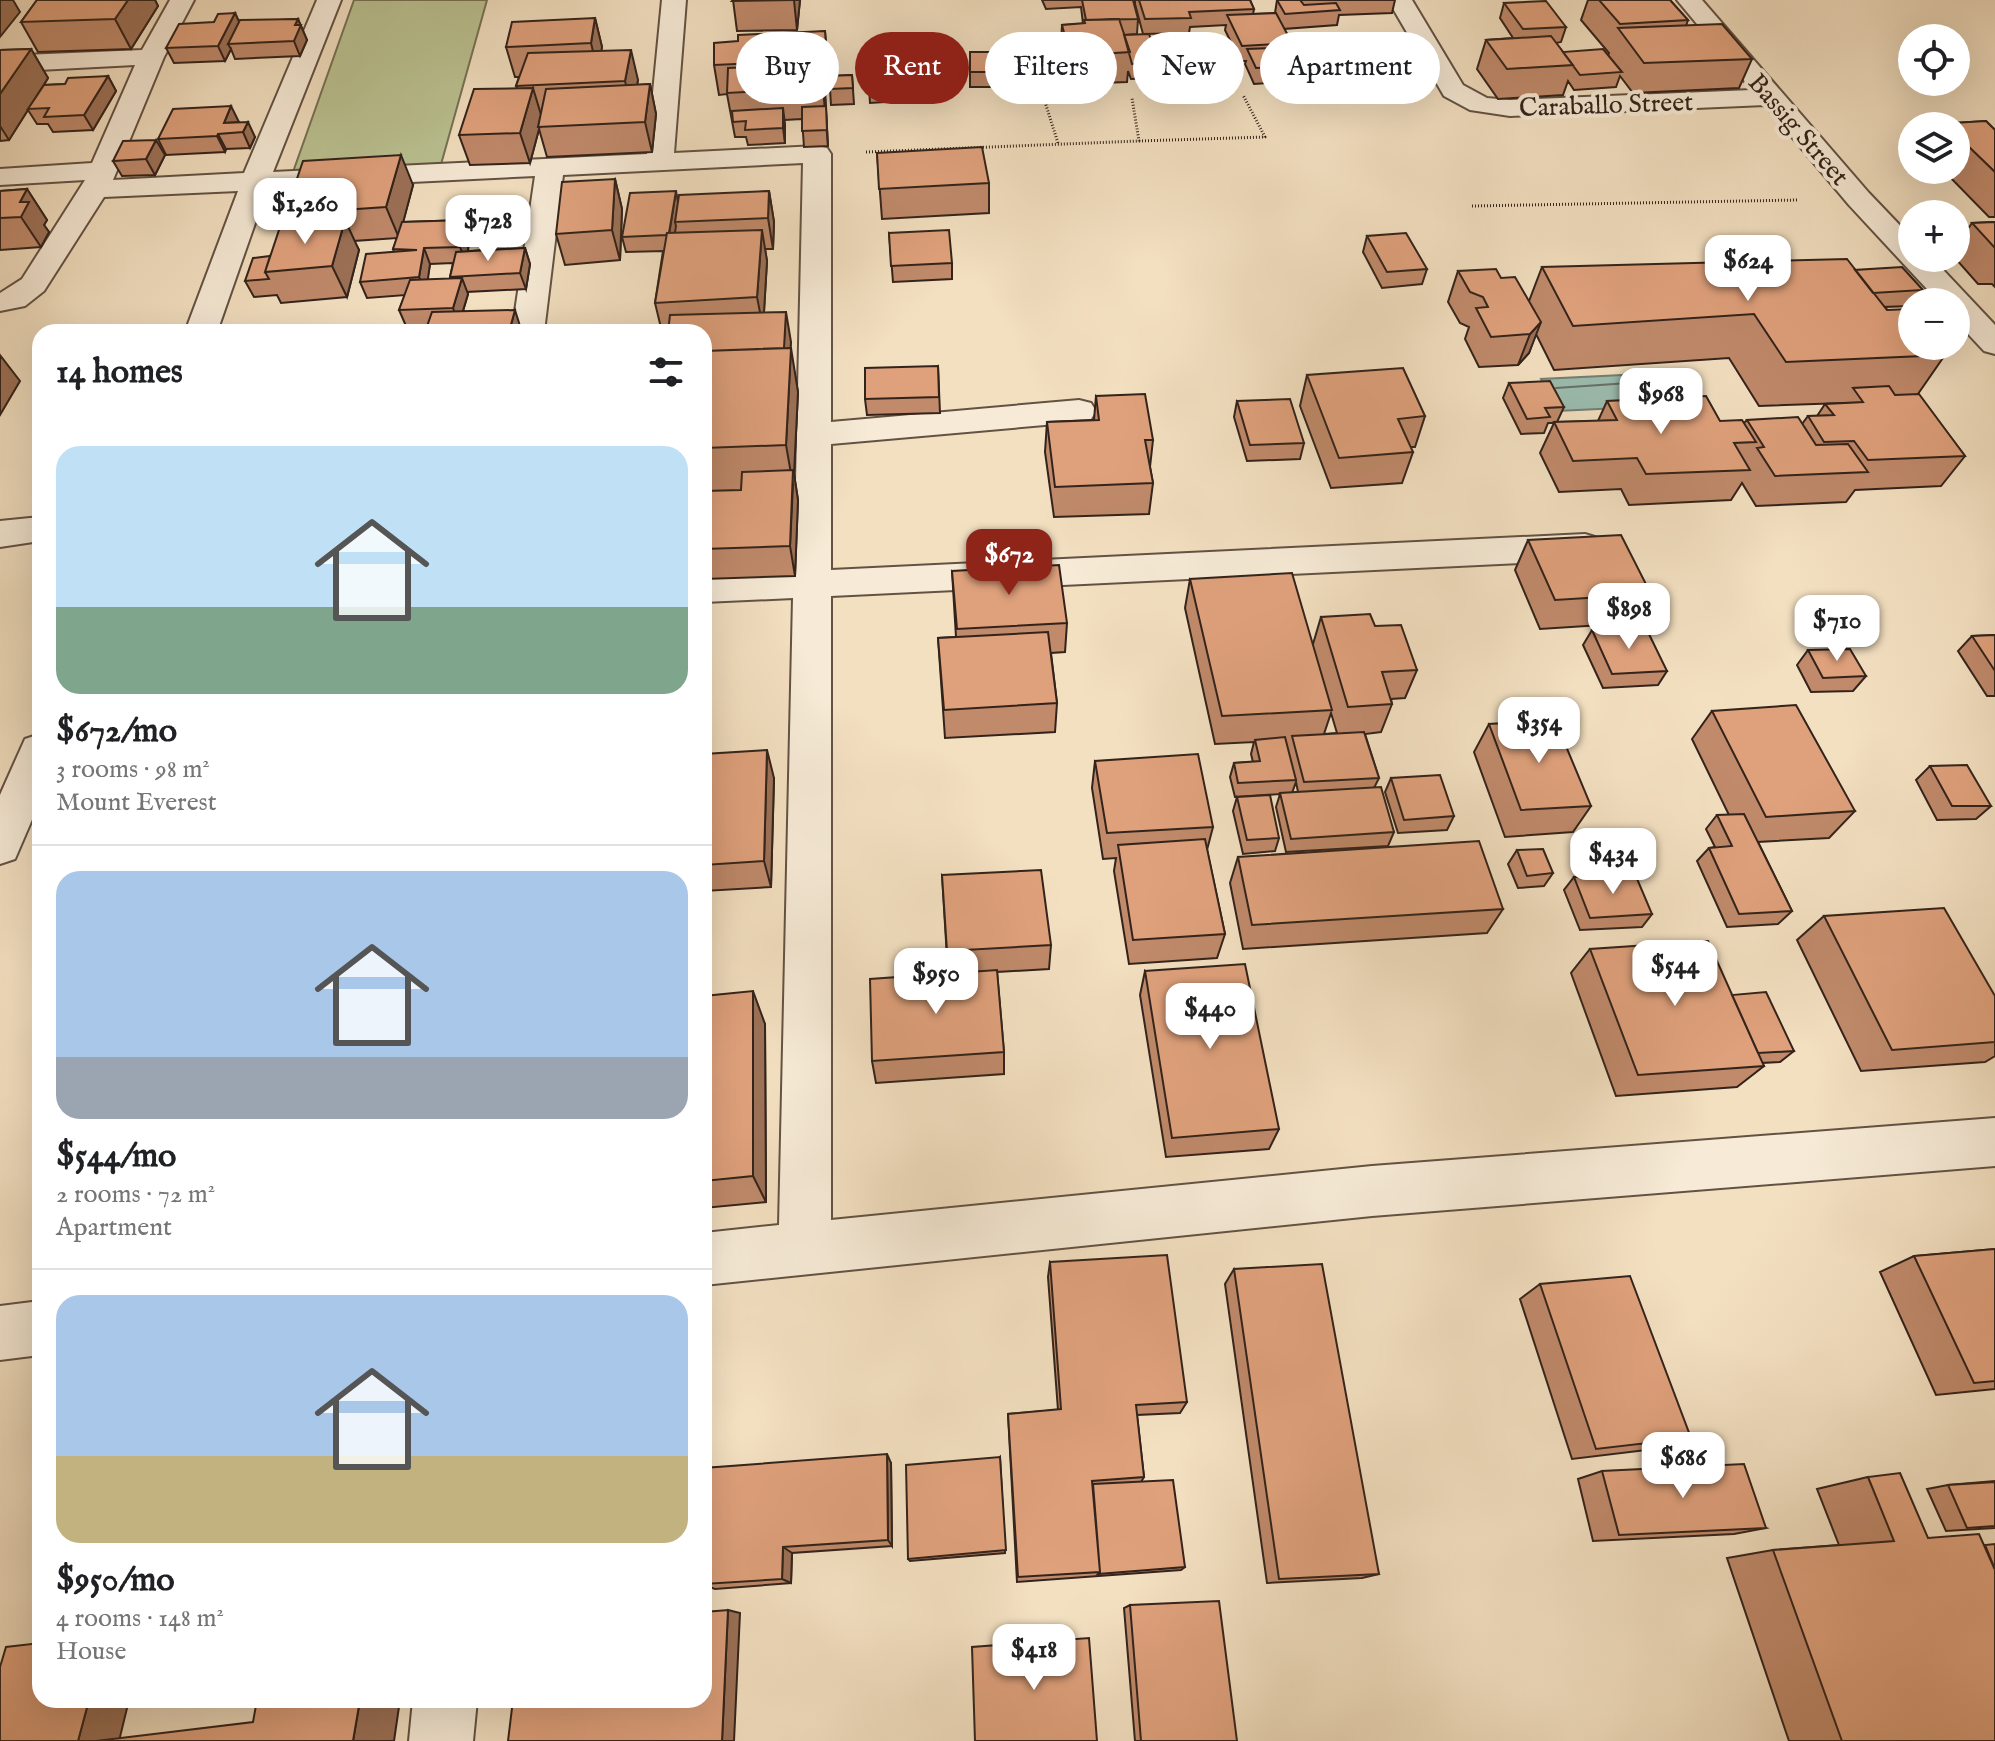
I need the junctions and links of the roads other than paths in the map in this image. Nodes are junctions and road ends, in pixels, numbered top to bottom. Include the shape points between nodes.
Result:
1 (182, 0) edge
2 (329, 0) edge
3 (674, 0) edge
4 (1400, 0) edge
5 (1689, 0) edge
6 (151, 57) junction
7 (0, 64) edge
8 (1772, 97) junction
9 (660, 159) junction
10 (550, 165) junction
11 (0, 177) edge
12 (256, 179) junction
13 (98, 180) junction
14 (1898, 241) edge
15 (1927, 272) edge
16 (1943, 288) edge
17 (0, 302) edge
18 (1970, 317) edge
19 (204, 324) edge
20 (529, 324) edge
21 (1995, 344) edge
22 (1079, 411) dead end
23 (815, 434) junction
24 (32, 530) edge
25 (0, 534) edge
26 (1625, 545) edge
27 (813, 585) junction
28 (712, 589) edge
29 (32, 769) edge
30 (0, 846) edge
31 (1995, 1142) edge
32 (805, 1251) junction
33 (712, 1258) edge
34 (32, 1329) edge
35 (0, 1333) edge
36 (444, 1708) edge
37 (441, 1741) edge

1 - 6 street
2 - 12 street
3 - 9 street
4 - 8 street, Caraballo Street via 1453,90 1482,106
5 - 8 street, Bassig Street
6 - 7 street
6 - 13 street
8 - 14 street, Bassig Street
9 - 10 street
9 - 23 street via 817,154
10 - 12 street
10 - 20 street
11 - 13 street
12 - 13 street
12 - 19 street
13 - 17 street via 33,285
15 - 16 street, Bassig Street
18 - 21 street, Bassig Street
22 - 23 street
23 - 27 street
24 - 25 street
26 - 27 street
27 - 28 street
27 - 32 street
29 - 30 street
31 - 32 street via 1372,1191
32 - 33 street
34 - 35 street
36 - 37 street

